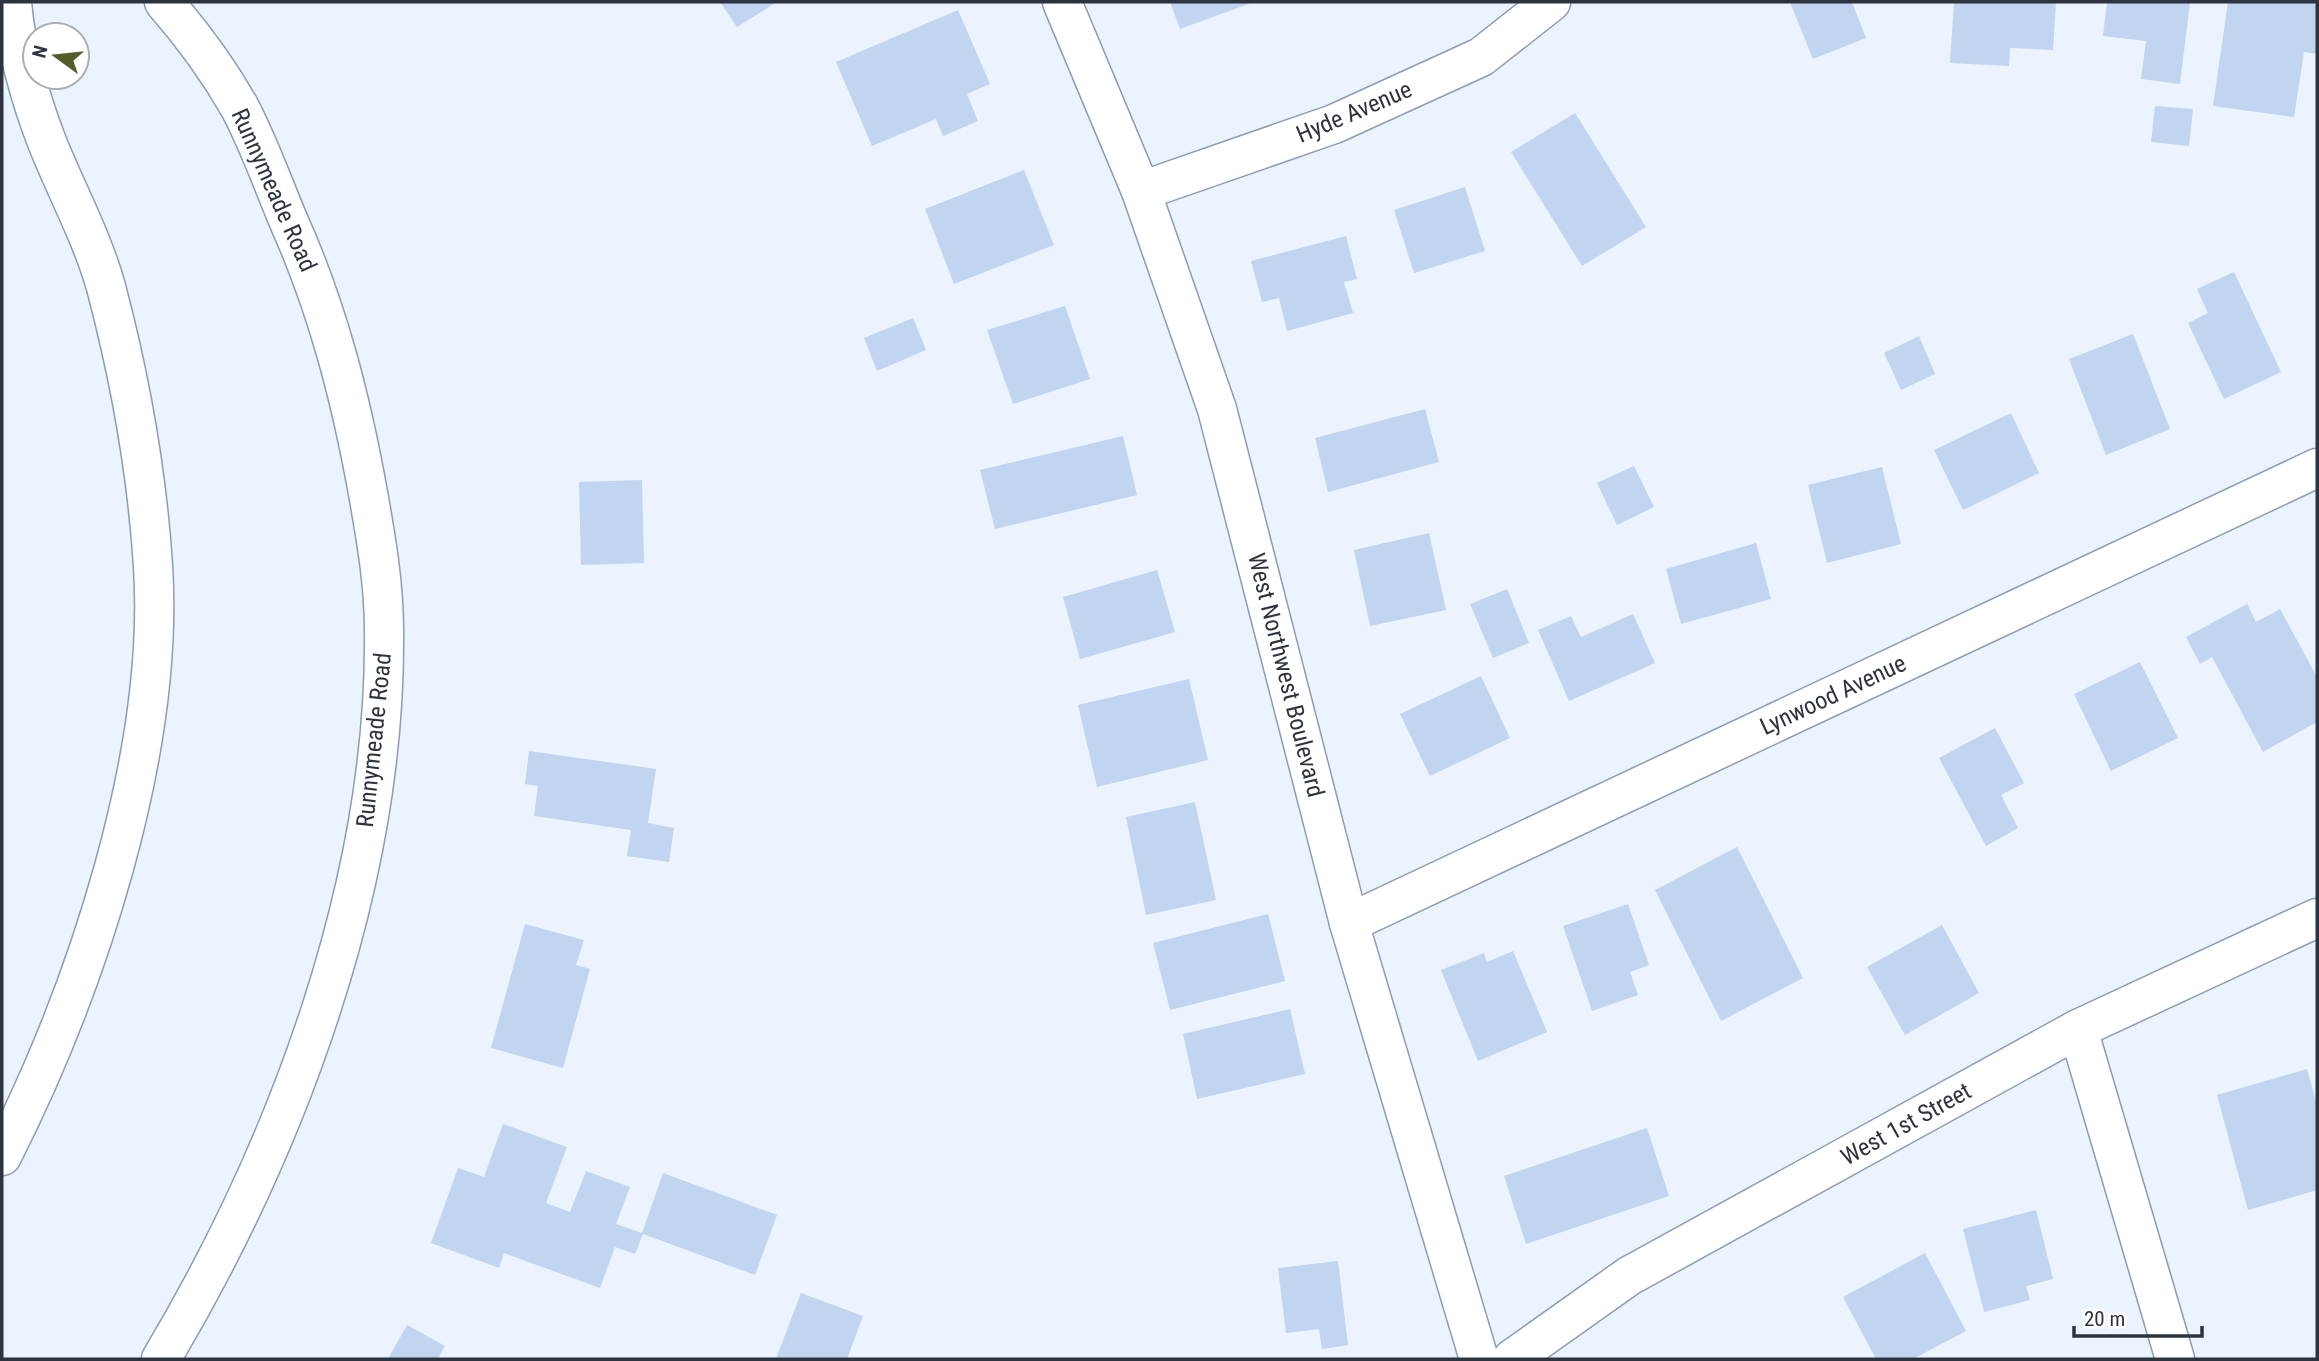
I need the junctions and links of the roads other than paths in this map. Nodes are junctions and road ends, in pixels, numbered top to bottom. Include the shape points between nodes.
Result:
1 (164, 2) edge
2 (1062, 2) edge
3 (1551, 2) edge
4 (17, 10) edge
5 (1142, 191) junction
6 (2317, 468) edge
7 (2317, 918) edge
8 (1349, 923) junction
9 (2078, 1029) junction
10 (2, 1156) edge
11 (161, 1359) edge
12 (1479, 1359) edge
13 (1512, 1359) edge
14 (2175, 1359) edge

1 - 11 street, Runnymeade Road via 189,31 240,109 330,323 360,449 378,551 384,628 383,706 368,821 342,935 308,1046 250,1189
2 - 5 street, West Northwest Boulevard
3 - 5 street, Hyde Avenue via 1481,57 1334,124
4 - 10 street via 46,139 99,263 120,338 144,471 153,568 152,665 138,761 107,893 70,1004
5 - 8 street, West Northwest Boulevard via 1217,409
6 - 8 street, Lynwood Avenue
7 - 9 street, West 1st Street
8 - 12 street, West Northwest Boulevard
9 - 13 street, West 1st Street via 1629,1276
9 - 14 street

